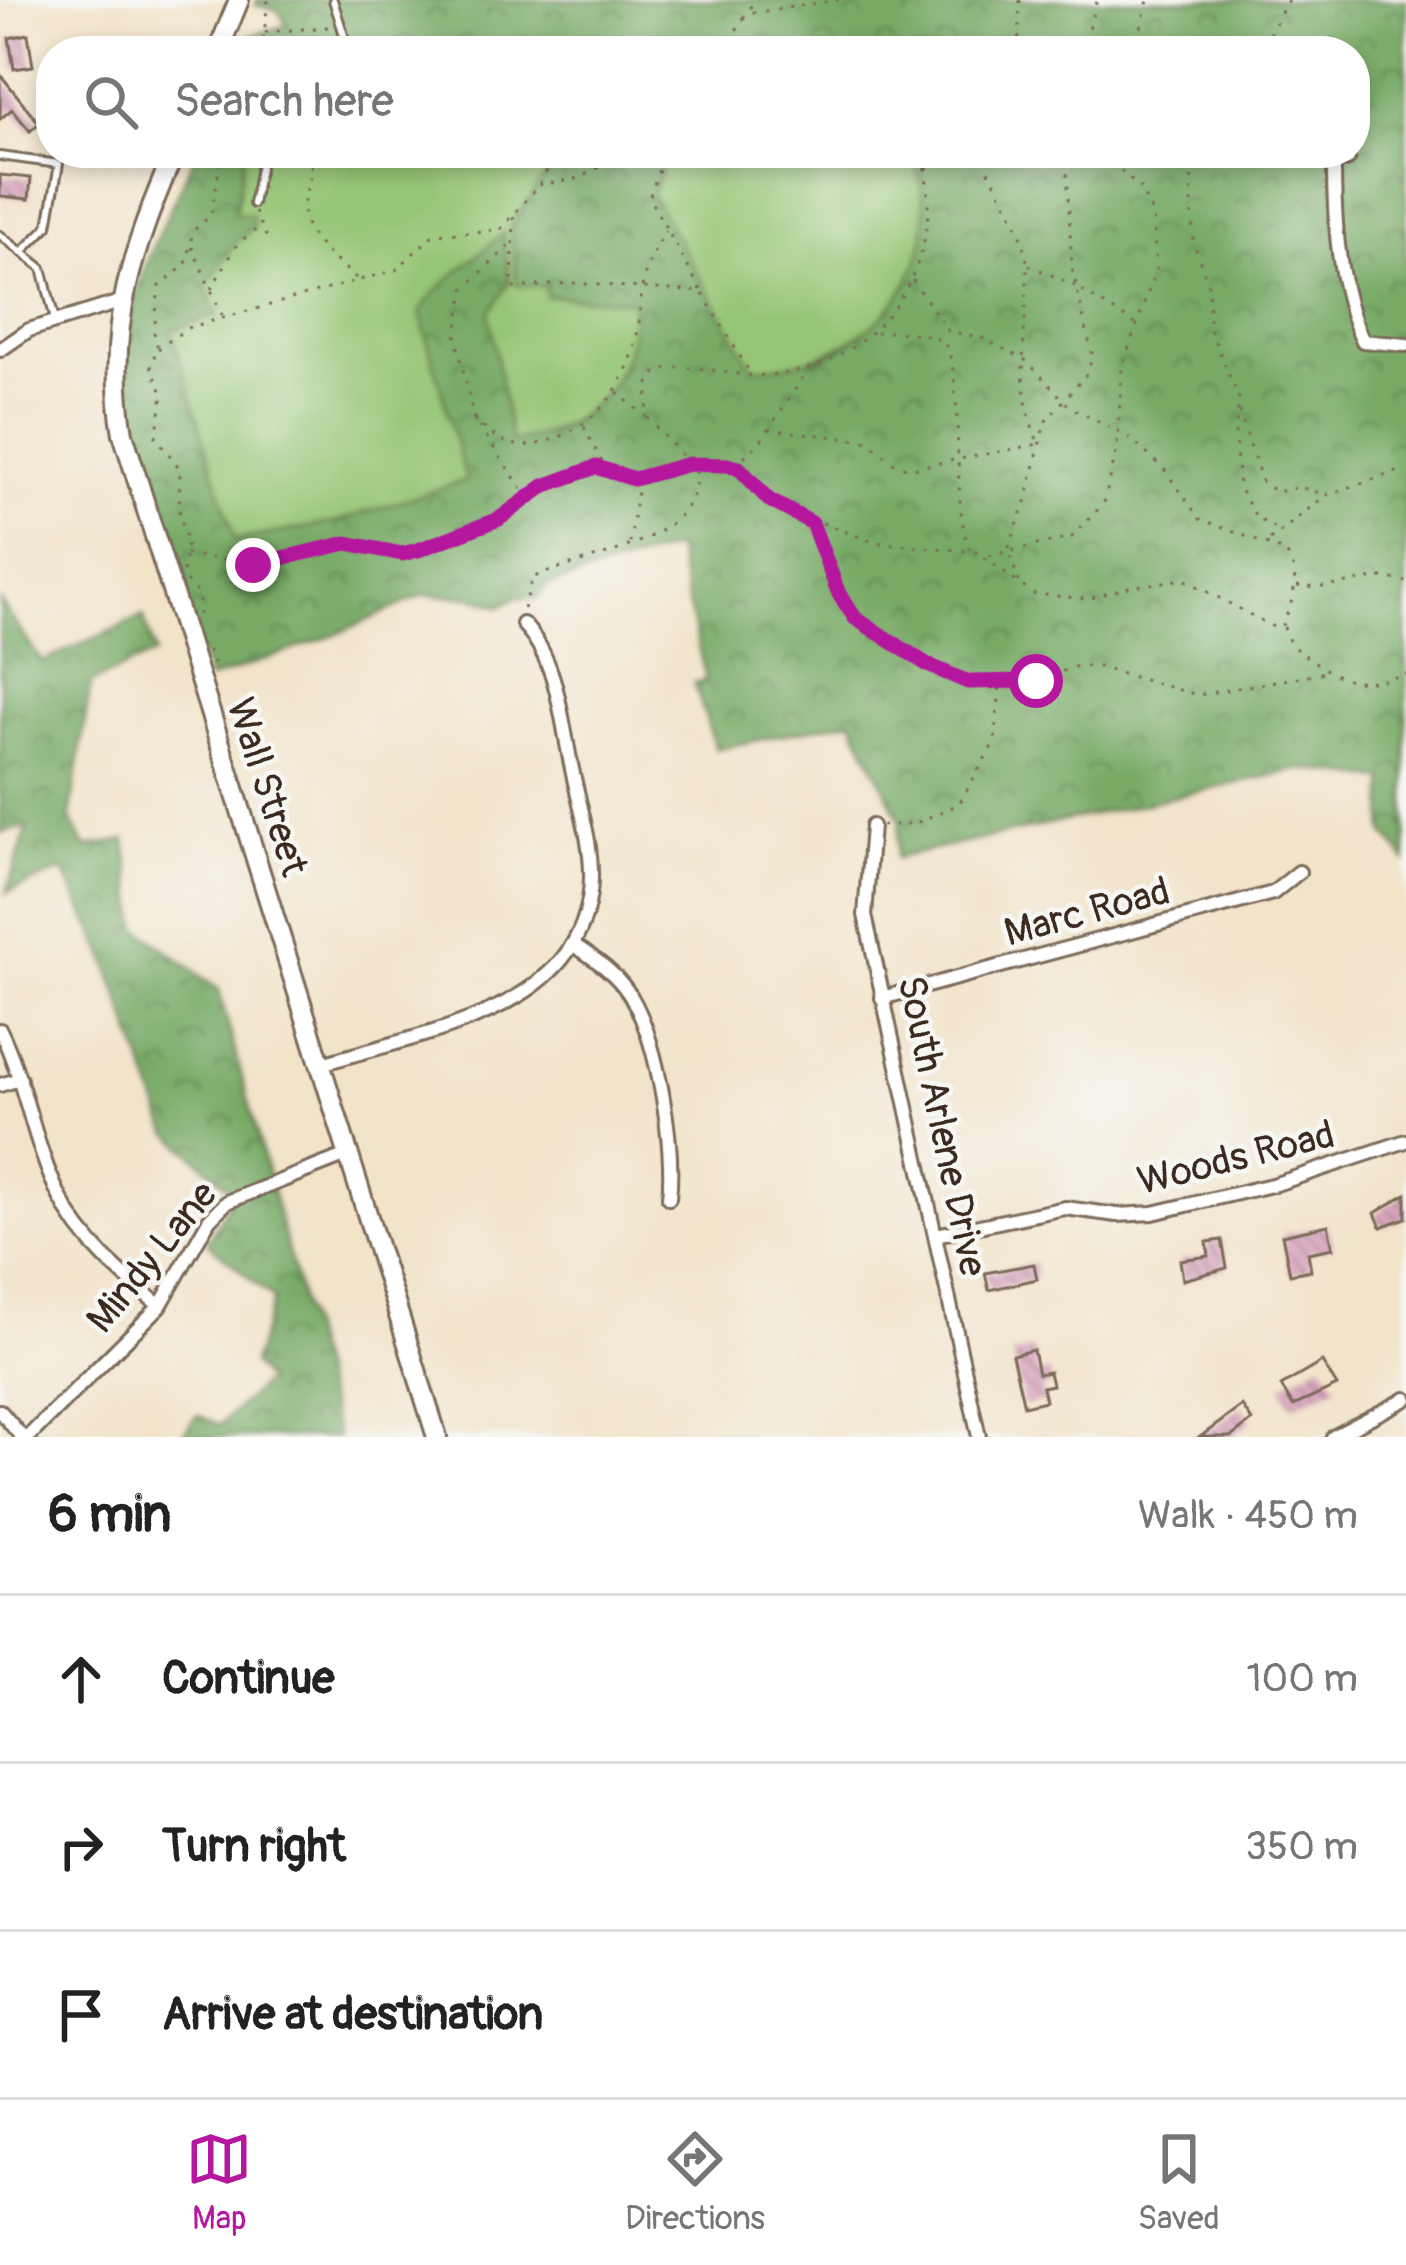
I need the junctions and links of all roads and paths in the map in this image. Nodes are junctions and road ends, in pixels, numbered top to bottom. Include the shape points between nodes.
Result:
1 (239, 0) edge
2 (268, 0) edge
3 (333, 0) edge
4 (755, 0) edge
5 (776, 0) edge
6 (839, 0) edge
7 (1020, 0) edge
8 (1096, 0) edge
9 (1148, 0) edge
10 (1288, 0) edge
11 (782, 7) junction
12 (742, 20) junction
13 (341, 25) junction
14 (265, 32) junction
15 (224, 36) edge
16 (264, 36) edge
17 (344, 36) edge
18 (733, 36) edge
19 (1019, 36) edge
20 (1087, 36) edge
21 (1139, 36) edge
22 (1267, 36) edge
23 (0, 157) edge
24 (36, 161) edge
25 (57, 168) edge
26 (169, 168) edge
27 (220, 168) edge
28 (260, 168) edge
29 (313, 168) edge
30 (548, 168) edge
31 (598, 168) edge
32 (658, 168) edge
33 (929, 168) edge
34 (987, 168) edge
35 (1067, 168) edge
36 (1116, 168) edge
37 (1191, 168) edge
38 (1334, 168) edge
39 (926, 170) joint
40 (539, 185) junction
41 (253, 204) joint
42 (514, 216) junction
43 (260, 226) junction
44 (666, 230) junction
45 (0, 236) edge
46 (268, 240) dead end
47 (510, 244) junction
48 (191, 246) junction
49 (22, 252) junction
50 (1027, 264) junction
51 (344, 267) junction
52 (357, 279) junction
53 (912, 279) junction
54 (343, 282) junction
55 (643, 287) junction
56 (1078, 288) junction
57 (211, 289) junction
58 (702, 292) junction
59 (120, 302) junction
60 (223, 316) junction
61 (55, 320) junction
62 (1136, 325) junction
63 (948, 331) junction
64 (874, 332) junction
65 (942, 341) junction
66 (1406, 345) edge
67 (158, 349) junction
68 (0, 350) edge
69 (1021, 357) junction
70 (809, 368) junction
71 (751, 375) junction
72 (616, 391) junction
73 (1062, 398) junction
74 (1238, 409) junction
75 (473, 419) junction
76 (649, 420) junction
77 (582, 424) junction
78 (769, 429) junction
79 (1119, 431) junction
80 (1040, 444) junction
81 (959, 458) junction
82 (689, 464) junction
83 (733, 466) junction
84 (605, 468) junction
85 (1406, 469) edge
86 (639, 477) junction
87 (1326, 494) junction
88 (528, 498) junction
89 (803, 515) junction
90 (825, 523) junction
91 (1277, 530) junction
92 (817, 532) junction
93 (1269, 542) junction
94 (630, 545) junction
95 (1008, 550) junction
96 (972, 552) junction
97 (186, 554) junction
98 (988, 557) junction
99 (1406, 582) edge
100 (1019, 583) junction
101 (1295, 586) junction
102 (523, 624) joint
103 (1283, 624) junction
104 (199, 628) dead end
105 (201, 635) dead end
106 (215, 672) dead end
107 (1327, 672) junction
108 (1406, 674) edge
109 (1000, 683) junction
110 (872, 826) joint
111 (1299, 872) dead end
112 (574, 945) junction
113 (882, 998) junction
114 (0, 1030) edge
115 (319, 1065) junction
116 (20, 1079) junction
117 (0, 1085) edge
118 (1406, 1141) edge
119 (347, 1155) junction
120 (669, 1198) dead end
121 (936, 1235) junction
122 (160, 1306) junction
123 (1406, 1399) edge
124 (0, 1411) edge
125 (25, 1437) edge
126 (437, 1437) edge
127 (977, 1437) edge
128 (1333, 1437) edge

1 - 15 street
2 - 14 path
3 - 13 lane
4 - 12 path
5 - 11 path
6 - 11 path
7 - 19 path
8 - 20 path
9 - 21 path
10 - 22 path
11 - 12 path
12 - 18 path
13 - 14 path
13 - 17 lane
14 - 16 path
23 - 24 lane
25 - 49 lane via 49,226
26 - 59 street, Wall Street
27 - 48 path via 214,206
28 - 41 lane
29 - 51 path via 307,229
30 - 40 path
31 - 40 path
32 - 44 path via 648,192
33 - 39 path
34 - 50 path
35 - 56 path
36 - 62 path via 1147,199 1159,243
37 - 74 path via 1193,241 1209,287 1209,327 1238,389
38 - 66 street via 1352,320 1363,341
39 - 53 path via 928,212
40 - 42 path
41 - 43 path
42 - 47 path
42 - 52 path via 500,230 434,234 396,270
43 - 46 path
43 - 57 path via 238,243
44 - 55 path
44 - 58 path
45 - 49 lane
47 - 55 path via 512,288
47 - 75 path via 466,288 458,310 457,359
48 - 57 path
48 - 67 path via 186,264 159,287
49 - 61 lane via 42,268
50 - 56 path
50 - 69 path
51 - 52 path
51 - 54 path
52 - 54 path
53 - 63 path
53 - 64 path
54 - 60 path
55 - 58 path
55 - 72 path via 633,356
56 - 62 path
56 - 73 path via 1093,357
57 - 60 path
58 - 71 path
59 - 61 street
59 - 115 street, Wall Street via 115,382 128,460
60 - 67 path via 176,332
61 - 68 street
62 - 79 path via 1122,367
63 - 65 path
63 - 69 path
64 - 65 path
64 - 70 path
65 - 81 path via 956,368
67 - 97 path via 150,364 163,395 156,437 180,469
69 - 73 path
69 - 80 path
70 - 71 path
70 - 78 path
71 - 76 path via 658,370 648,385
72 - 76 path
72 - 77 path
73 - 79 path
73 - 80 path
74 - 87 path via 1262,482 1276,492
74 - 91 path via 1239,488 1257,518
75 - 77 path via 519,447
75 - 88 path
76 - 82 path
77 - 84 path
78 - 81 path via 868,441 898,467
78 - 83 path
79 - 93 path via 1165,469 1199,519
79 - 95 path via 1104,503 1072,537
80 - 81 path
80 - 95 path
81 - 96 path via 962,528
82 - 83 path
82 - 86 path
82 - 94 path via 697,480 683,513
83 - 89 path via 769,500
84 - 86 path
84 - 88 path via 559,478
85 - 87 path
86 - 94 path
87 - 91 path
88 - 97 path via 499,519 410,553 347,543 253,565
89 - 90 path
89 - 92 path
90 - 92 path
90 - 96 path via 904,548
91 - 93 path
92 - 109 path via 855,618 928,665 968,682
93 - 101 path via 1292,559
94 - 102 path via 532,578
95 - 98 path
95 - 100 path
96 - 98 path
97 - 104 path via 185,579 201,601
98 - 100 path
99 - 101 path via 1379,576 1335,590
100 - 103 path via 1070,601 1184,580 1254,622
101 - 103 path
102 - 112 street via 548,662 590,857 590,894
103 - 107 path via 1289,645
105 - 106 path
107 - 108 path via 1353,683
107 - 109 path via 1198,695 1077,666
109 - 110 path via 995,741 959,804 916,823
110 - 113 street, South Arlene Drive via 864,907
111 - 113 street, Marc Road via 1273,893
112 - 115 street via 511,1003
112 - 120 street via 609,970 641,1018 672,1155
113 - 121 street, South Arlene Drive
114 - 116 street
115 - 119 street, Wall Street
116 - 117 street
116 - 122 street via 71,1217
118 - 121 street, Woods Road via 1153,1213 1065,1208
119 - 122 street, Mindy Lane via 226,1202
119 - 126 street, Wall Street
121 - 127 street, South Arlene Drive
122 - 125 street, Mindy Lane
123 - 128 street
124 - 125 street

